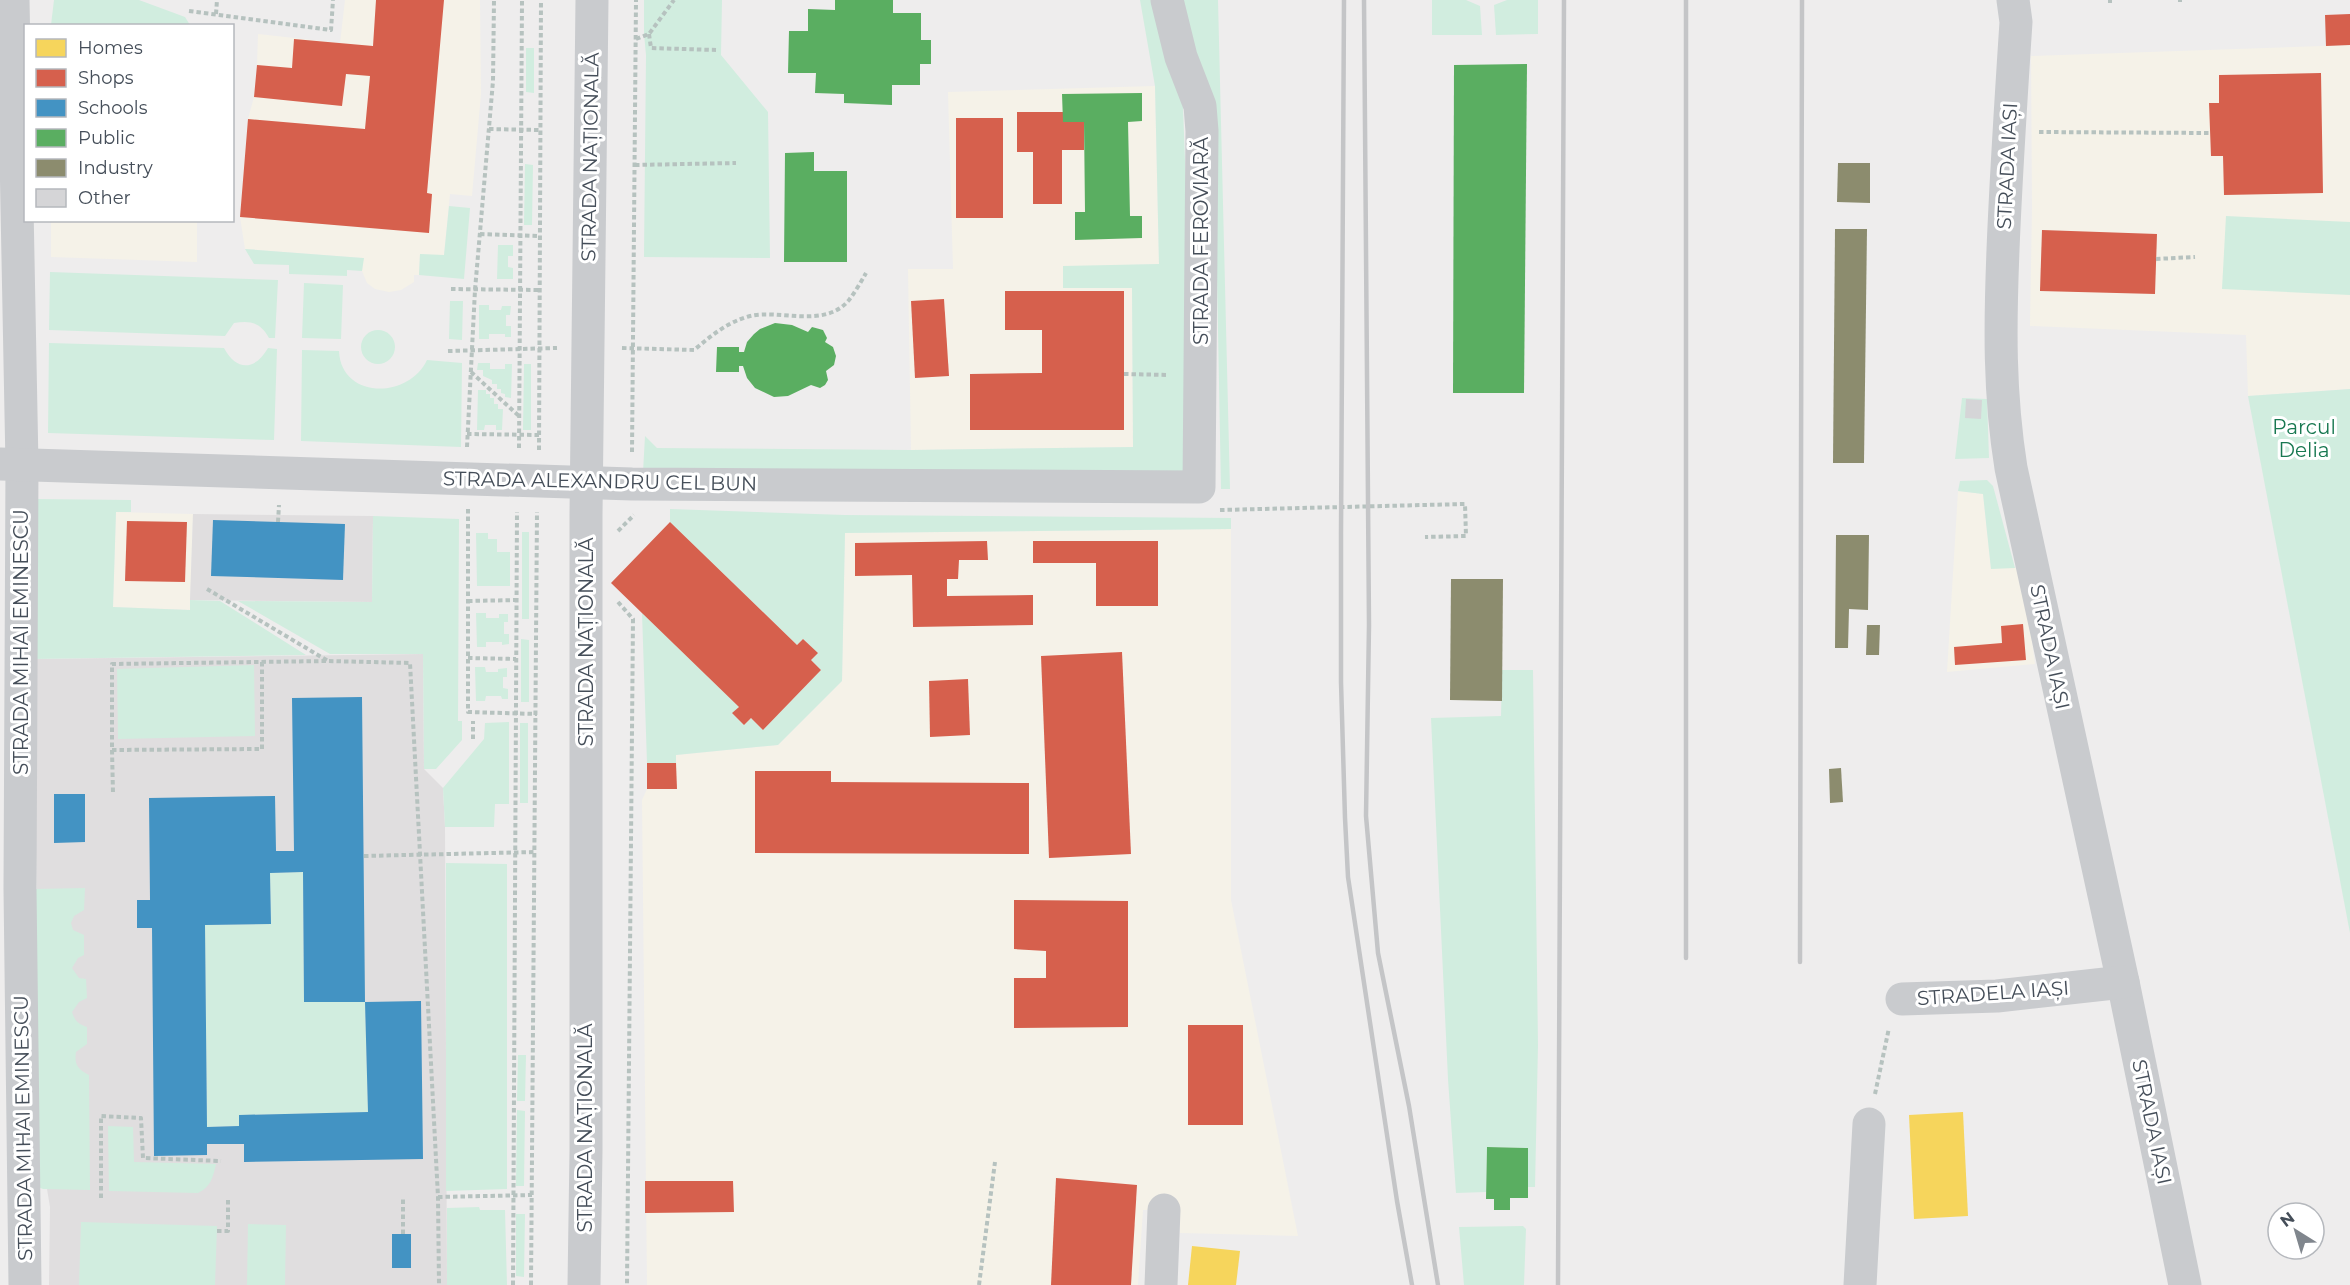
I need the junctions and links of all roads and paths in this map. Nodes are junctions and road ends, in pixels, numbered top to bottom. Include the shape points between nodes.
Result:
1 (13, 0) edge
2 (217, 0) edge
3 (333, 0) edge
4 (494, 0) edge
5 (522, 0) edge
6 (541, 0) edge
7 (592, 0) edge
8 (636, 0) edge
9 (674, 0) edge
10 (1167, 0) edge
11 (2013, 0) edge
12 (189, 11) dead end
13 (216, 15) junction
14 (649, 34) junction
15 (636, 39) junction
16 (716, 50) dead end
17 (489, 129) junction
18 (521, 130) junction
19 (540, 130) junction
20 (2008, 132) junction
21 (2210, 133) dead end
22 (736, 163) dead end
23 (635, 165) junction
24 (480, 234) junction
25 (521, 235) junction
26 (540, 236) junction
27 (2195, 257) dead end
28 (2156, 259) dead end
29 (866, 273) dead end
30 (451, 289) dead end
31 (475, 290) junction
32 (540, 290) junction
33 (520, 291) junction
34 (520, 348) junction
35 (540, 348) junction
36 (557, 348) dead end
37 (622, 348) dead end
38 (633, 348) junction
39 (448, 351) dead end
40 (472, 351) junction
41 (471, 372) junction
42 (1124, 374) dead end
43 (1200, 376) junction
44 (520, 417) junction
45 (468, 434) junction
46 (519, 434) junction
47 (540, 435) junction
48 (467, 451) dead end
49 (519, 452) dead end
50 (539, 454) dead end
51 (632, 457) dead end
52 (11, 464) edge
53 (586, 483) junction
54 (1199, 487) joint
55 (279, 500) dead end
56 (633, 506) dead end
57 (468, 509) dead end
58 (1239, 510) dead end
59 (518, 512) dead end
60 (538, 512) dead end
61 (278, 522) dead end
62 (614, 535) dead end
63 (1425, 537) dead end
64 (207, 589) dead end
65 (613, 596) dead end
66 (517, 600) junction
67 (468, 601) junction
68 (468, 658) junction
69 (516, 659) junction
70 (328, 661) junction
71 (262, 662) junction
72 (516, 713) junction
73 (537, 714) junction
74 (474, 722) dead end
75 (473, 740) dead end
76 (112, 750) junction
77 (113, 793) dead end
78 (515, 852) junction
79 (535, 852) junction
80 (420, 854) junction
81 (364, 856) dead end
82 (2123, 982) junction
83 (1902, 999) joint
84 (1869, 1124) joint
85 (221, 1161) dead end
86 (995, 1162) dead end
87 (532, 1195) junction
88 (403, 1197) dead end
89 (438, 1197) junction
90 (514, 1197) junction
91 (101, 1198) dead end
92 (228, 1199) dead end
93 (1164, 1210) dead end
94 (217, 1231) dead end
95 (403, 1234) dead end
96 (25, 1285) edge
97 (439, 1285) edge
98 (513, 1285) edge
99 (531, 1285) edge
100 (584, 1285) edge
101 (627, 1285) edge
102 (979, 1285) edge
103 (1161, 1285) edge
104 (1860, 1285) edge
105 (2185, 1285) edge

1 - 52 street, STRADA MIHAI EMINESCU
2 - 13 path
3 - 13 path via 331,30
4 - 17 path
5 - 18 path
6 - 19 path
7 - 53 street, STRADA NAȚIONALĂ
8 - 15 path
9 - 14 path
10 - 43 street, STRADA FEROVIARĂ via 1180,57 1200,106
11 - 20 street, STRADA IAȘI via 2016,22
12 - 13 path
14 - 15 path
14 - 16 path via 651,48
15 - 23 path
17 - 18 path
17 - 24 path
18 - 19 path
18 - 25 path
19 - 26 path
20 - 21 path
20 - 82 street, STRADA IAȘI via 2001,311 2004,422
22 - 23 path
23 - 38 path
24 - 25 path
24 - 31 path
25 - 26 path
25 - 33 path
26 - 32 path
27 - 28 path
29 - 38 path via 847,302 832,311 811,317 749,316 720,328 694,350
30 - 31 path
31 - 33 path
31 - 40 path
32 - 33 path
32 - 35 path
33 - 34 path
34 - 35 path
34 - 40 path
34 - 44 path
35 - 36 path
35 - 47 path
37 - 38 path
38 - 51 path
39 - 40 path
40 - 41 path
41 - 44 path
41 - 45 path
42 - 43 path
43 - 54 street, STRADA FEROVIARĂ
44 - 46 path
45 - 46 path
45 - 48 path
46 - 47 path
46 - 49 path
47 - 50 path
52 - 53 street, STRADA ALEXANDRU CEL BUN
52 - 96 street, STRADA MIHAI EMINESCU
53 - 54 street, STRADA ALEXANDRU CEL BUN
53 - 100 street, STRADA NAȚIONALĂ
55 - 61 path
56 - 62 path via 634,515
57 - 67 path
58 - 63 path via 1465,504 1466,536
59 - 66 path
60 - 73 path
64 - 70 path
65 - 101 path via 633,619
66 - 67 path
66 - 69 path
67 - 68 path
68 - 69 path
68 - 72 path via 468,712
69 - 72 path
70 - 71 path
70 - 80 path via 410,663
71 - 76 path via 112,664
71 - 76 path via 262,749
72 - 73 path
72 - 78 path
73 - 79 path
74 - 75 path
76 - 77 path
78 - 79 path
78 - 80 path
78 - 90 path
79 - 87 path
80 - 81 path
80 - 89 path
82 - 83 street, STRADELA IAȘI via 1997,996
82 - 105 street, STRADA IAȘI
83 - 84 path, STRADELA IAȘI via 1893,1009
84 - 104 street
85 - 91 path via 142,1158 141,1118 101,1116
86 - 102 path
87 - 90 path
87 - 99 path
88 - 95 path
89 - 90 path
89 - 97 path
90 - 98 path
92 - 94 path via 228,1231
93 - 103 street

